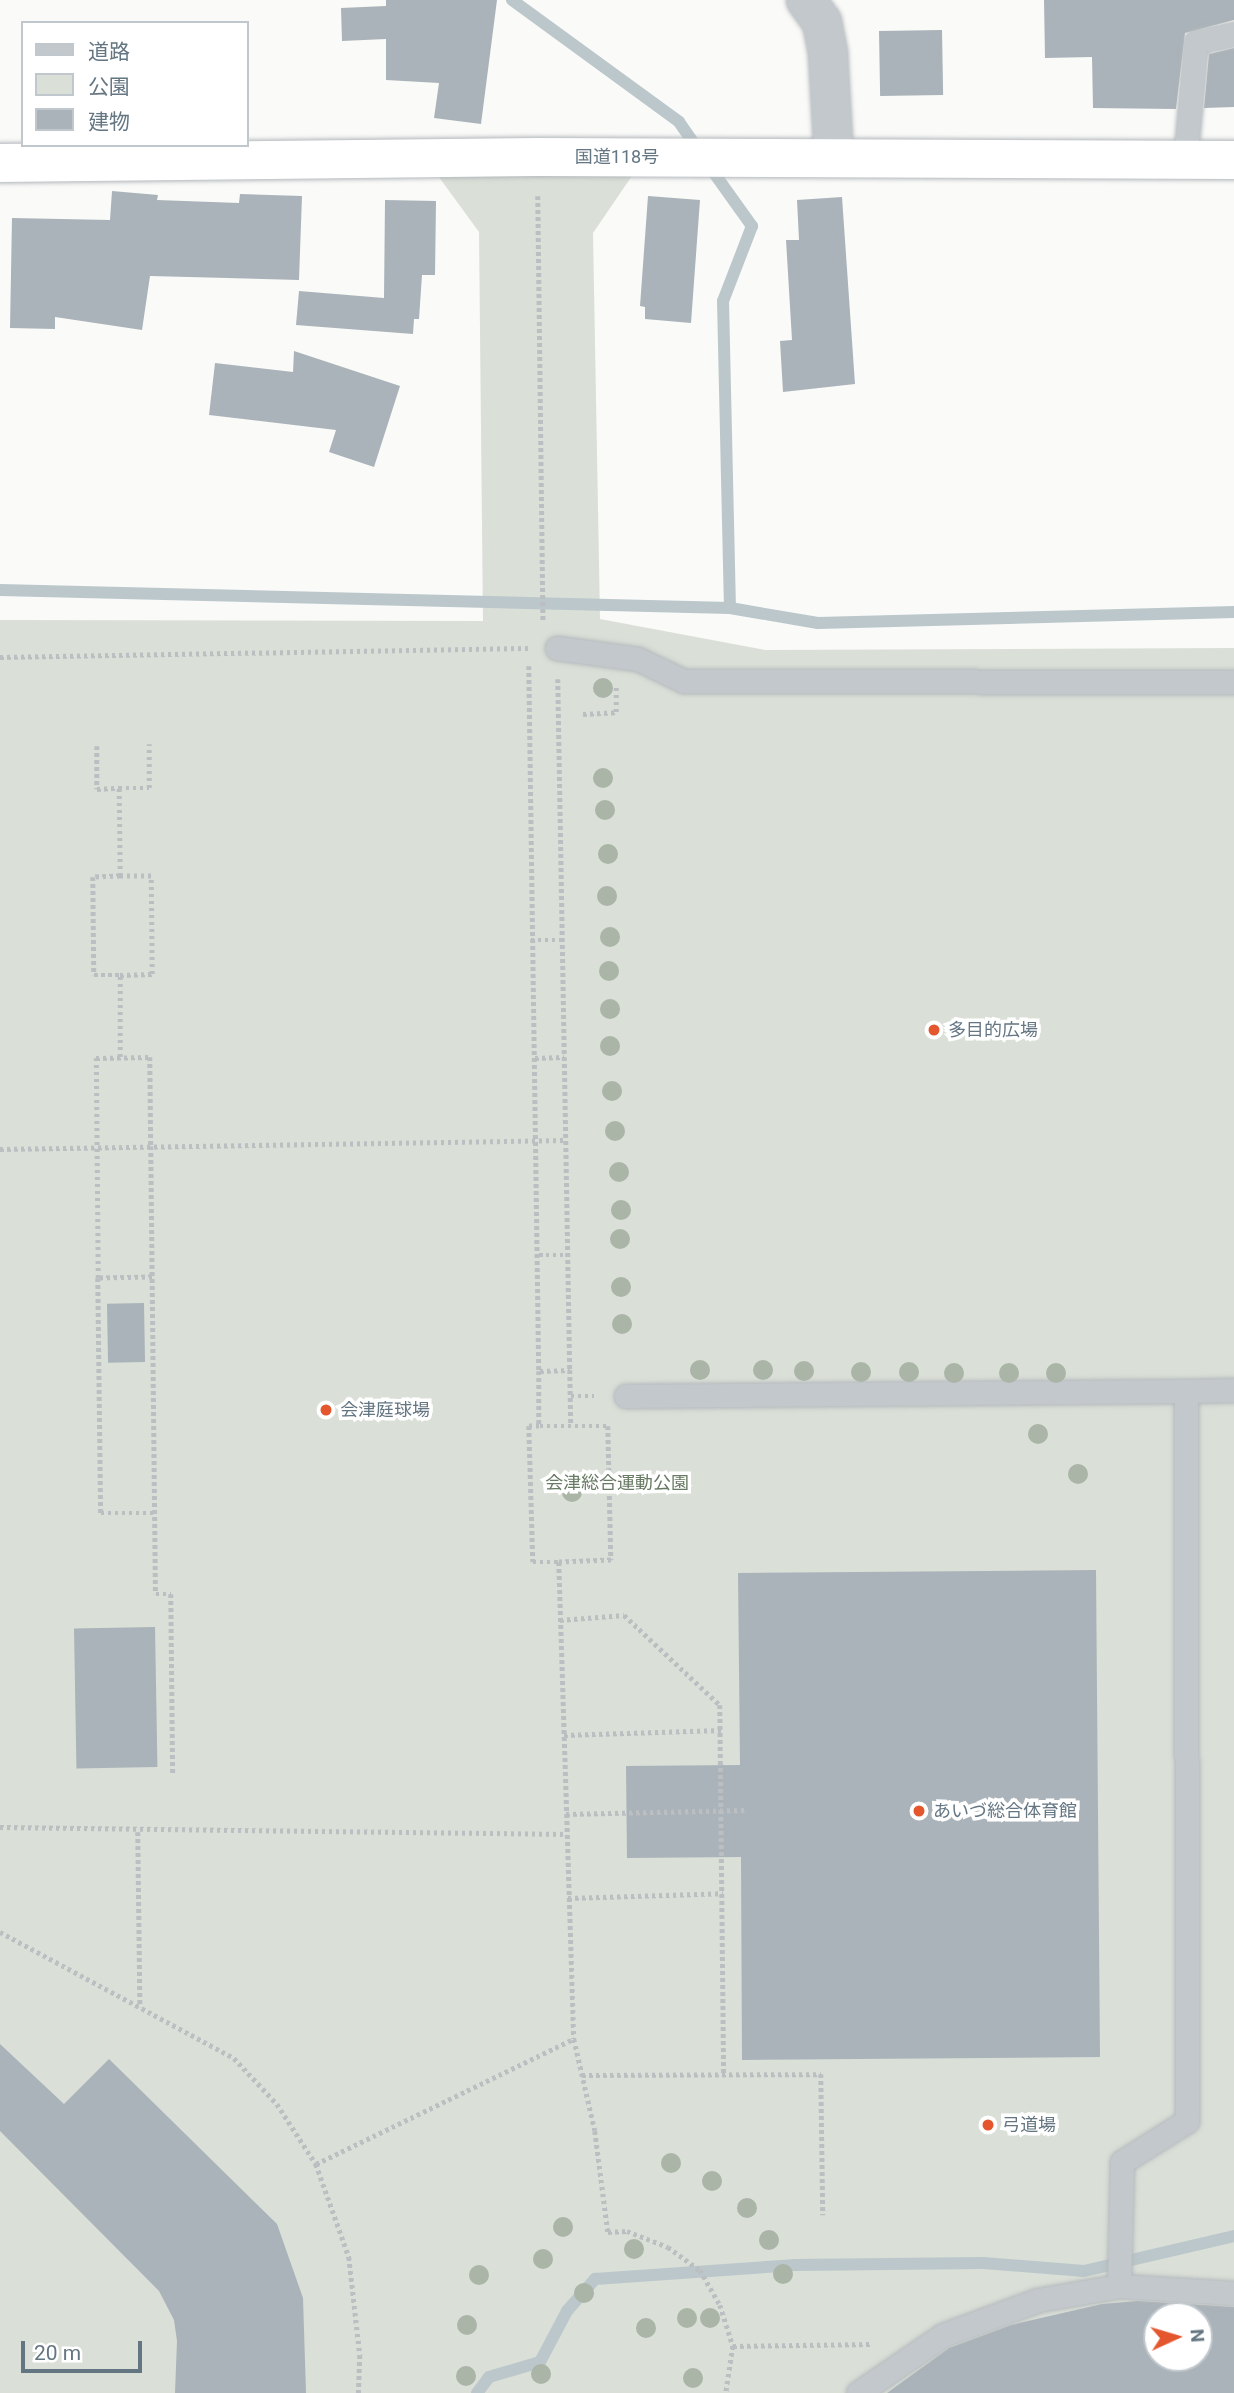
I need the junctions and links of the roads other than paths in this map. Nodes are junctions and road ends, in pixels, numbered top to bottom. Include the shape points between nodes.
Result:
1 (821, 7) edge
2 (1234, 34) edge
3 (834, 157) junction
4 (1234, 160) edge
5 (1185, 162) junction
6 (0, 163) edge
7 (550, 648) road end
8 (1234, 682) edge
9 (1234, 1390) edge
10 (1186, 1391) junction
11 (626, 1395) dead end
12 (1119, 2286) junction
13 (1234, 2293) edge
14 (858, 2393) edge

1 - 3 street
2 - 5 lane via 1196,42
3 - 5 highway, 国道118号
3 - 6 highway, 国道118号
4 - 5 highway, 国道118号
7 - 8 lane via 638,659 684,681
9 - 10 lane
10 - 11 lane
10 - 12 lane via 1187,2121 1122,2162
12 - 13 lane
12 - 14 lane via 1038,2300 930,2343

